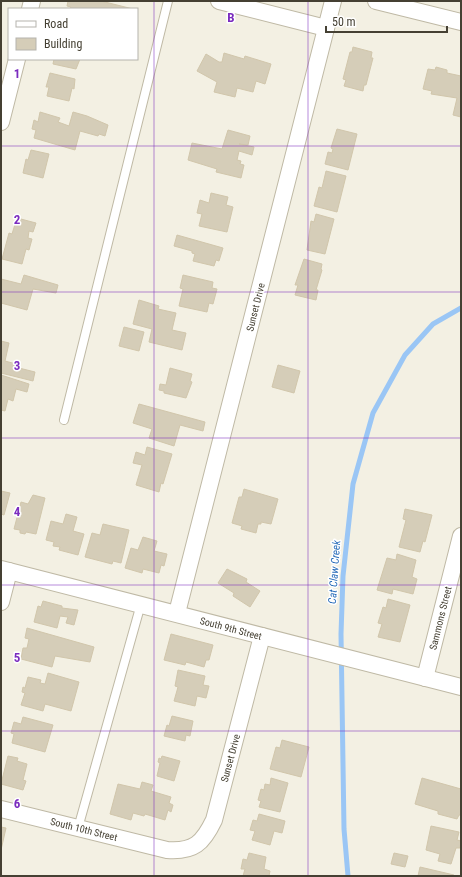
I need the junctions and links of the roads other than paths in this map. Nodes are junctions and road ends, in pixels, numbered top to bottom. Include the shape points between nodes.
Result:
1 (168, 1) edge
2 (219, 1) edge
3 (333, 1) edge
4 (376, 1) edge
5 (461, 22) edge
6 (326, 28) junction
7 (17, 60) edge
8 (1, 122) edge
9 (64, 420) dead end
10 (461, 536) edge
11 (5, 570) edge
12 (1, 602) edge
13 (141, 604) junction
14 (177, 613) junction
15 (262, 636) junction
16 (425, 678) junction
17 (461, 687) edge
18 (1, 809) edge
19 (78, 828) junction
20 (167, 850) joint

1 - 9 lane
2 - 6 street
3 - 6 street, Sunset Drive
4 - 5 street
6 - 14 street, Sunset Drive
7 - 8 street
10 - 16 street, Sammons Street
11 - 12 street
11 - 13 street, South 9th Street
13 - 14 street, South 9th Street
13 - 19 lane
14 - 15 street, South 9th Street
15 - 16 street, South 9th Street
15 - 20 street, Sunset Drive via 214,820 206,837 193,847 178,851
16 - 17 street, South 9th Street
18 - 19 street, South 10th Street
19 - 20 street, South 10th Street

